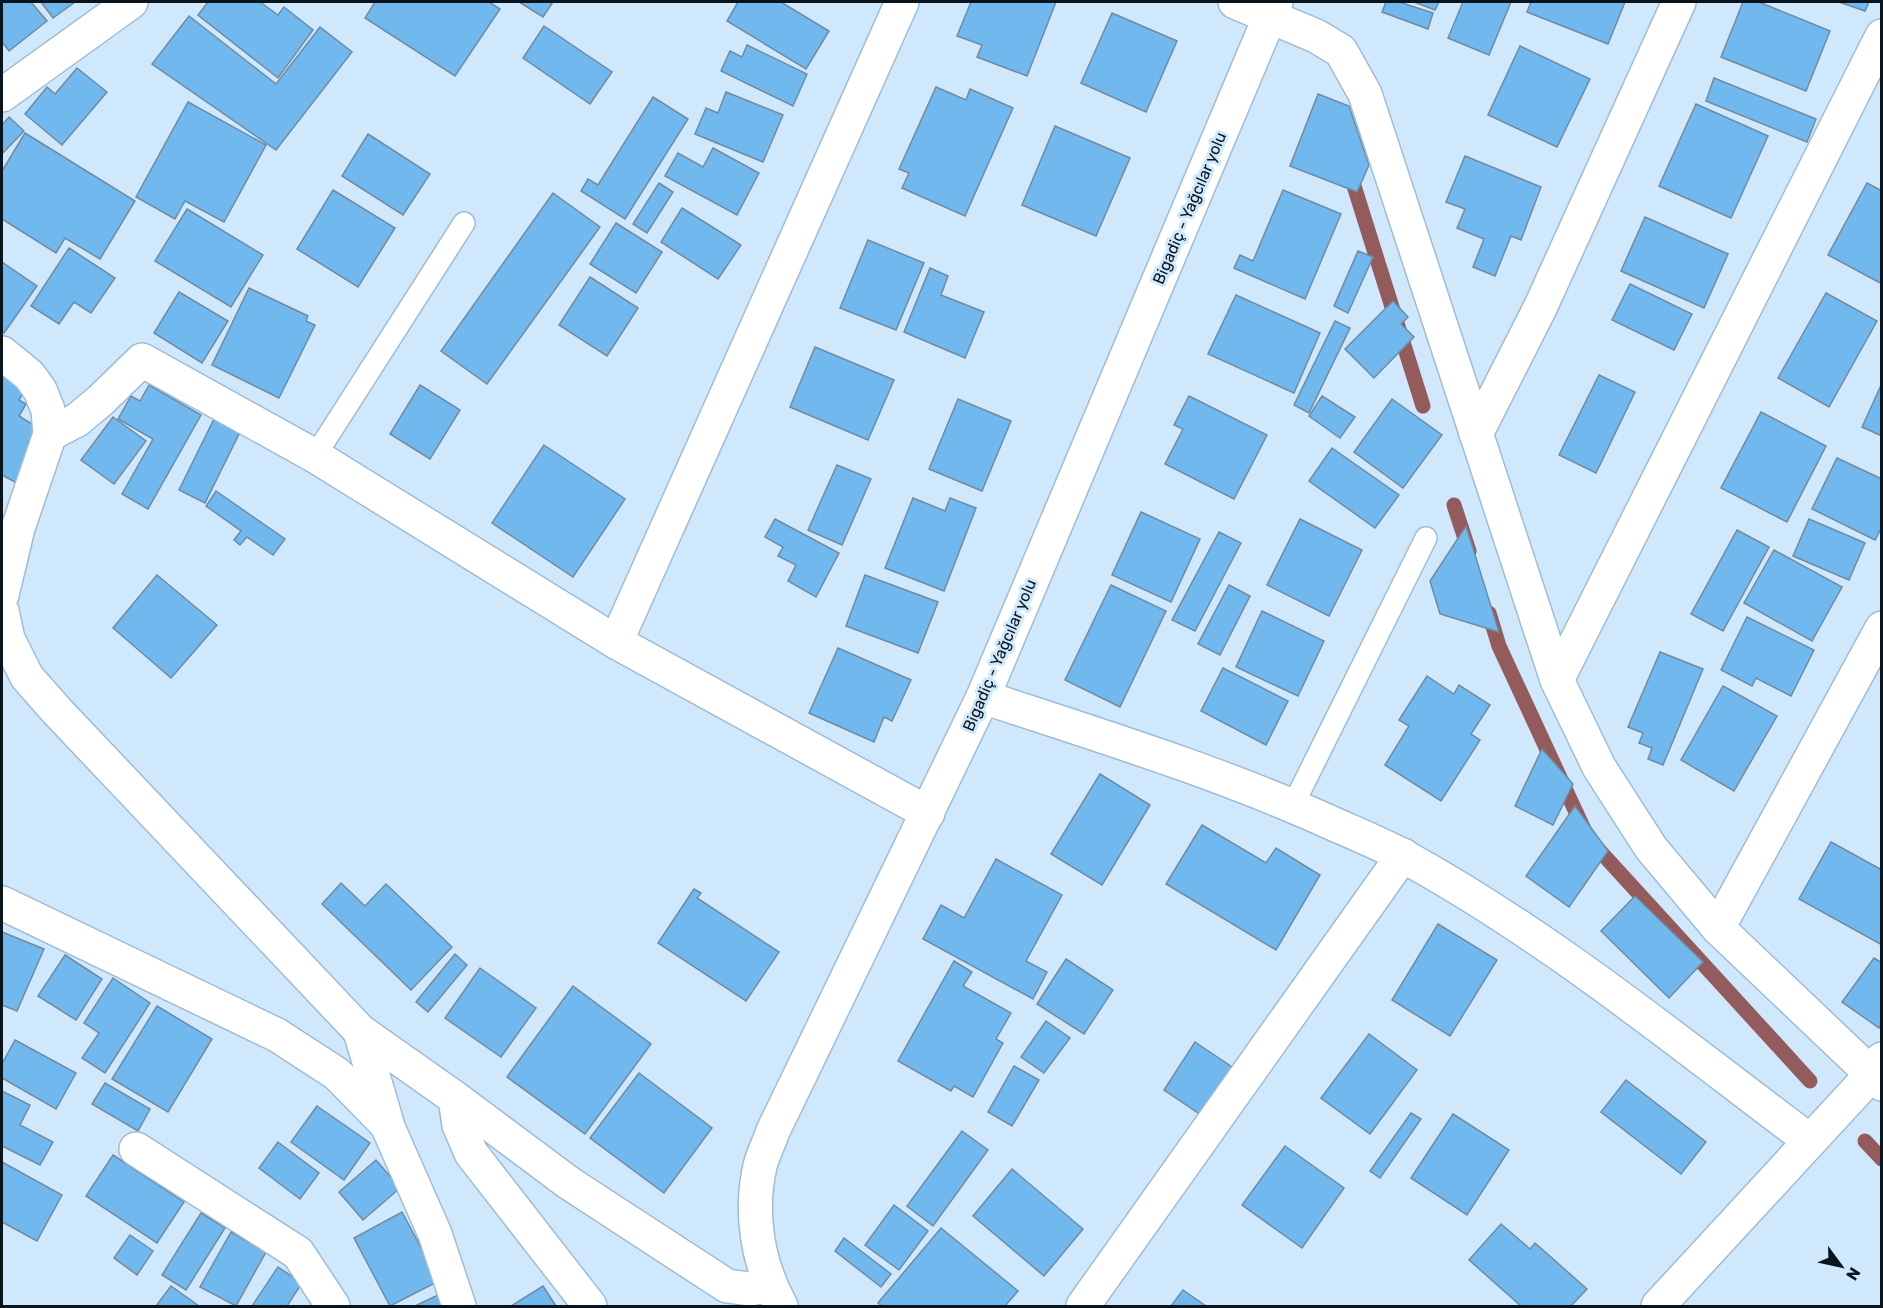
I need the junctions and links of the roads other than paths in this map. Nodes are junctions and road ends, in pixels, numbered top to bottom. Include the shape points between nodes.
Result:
1 (131, 2) edge
2 (902, 2) edge
3 (1235, 2) edge
4 (1678, 2) edge
5 (1273, 9) edge
6 (1881, 36) edge
7 (2, 94) edge
8 (464, 223) dead end
9 (2, 353) edge
10 (50, 434) junction
11 (1476, 434) junction
12 (315, 456) junction
13 (1426, 538) dead end
14 (2, 595) edge
15 (2, 611) edge
16 (1881, 628) edge
17 (616, 642) junction
18 (1557, 680) junction
19 (983, 696) junction
20 (1293, 805) junction
21 (928, 813) junction
22 (1403, 855) junction
23 (2, 903) edge
24 (1718, 928) junction
25 (360, 1031) junction
26 (1878, 1072) edge
27 (455, 1098) junction
28 (387, 1125) junction
29 (1810, 1141) junction
30 (136, 1149) dead end
31 (775, 1296) edge
32 (333, 1306) edge
33 (459, 1306) edge
34 (590, 1306) edge
35 (1083, 1306) edge
36 (1658, 1306) edge

1 - 7 street
2 - 17 street
3 - 5 street
4 - 11 street via 1540,308
5 - 11 street via 1341,51 1365,94
5 - 19 street, Bigadiç - Yağcılar yolu
6 - 18 street
8 - 12 lane
9 - 10 street via 29,375 40,390 48,410
10 - 12 street via 77,420 142,360
10 - 14 street via 18,528
11 - 18 street
12 - 17 street
13 - 20 lane
15 - 25 street via 8,639 27,677
16 - 24 street
17 - 21 street
18 - 24 street via 1599,767 1645,839
19 - 20 street
19 - 21 street, Bigadiç - Yağcılar yolu
20 - 22 street
21 - 31 street, Bigadiç - Yağcılar yolu via 773,1131 760,1166 755,1208 759,1253
22 - 29 street via 1496,910 1573,963
22 - 35 street
23 - 28 street via 277,1035 337,1074
24 - 26 street
25 - 27 street
25 - 28 street
26 - 29 street
27 - 31 street via 569,1183 727,1286
27 - 34 street via 459,1125 471,1153
28 - 33 street via 435,1234
29 - 36 street
30 - 32 street via 298,1252

